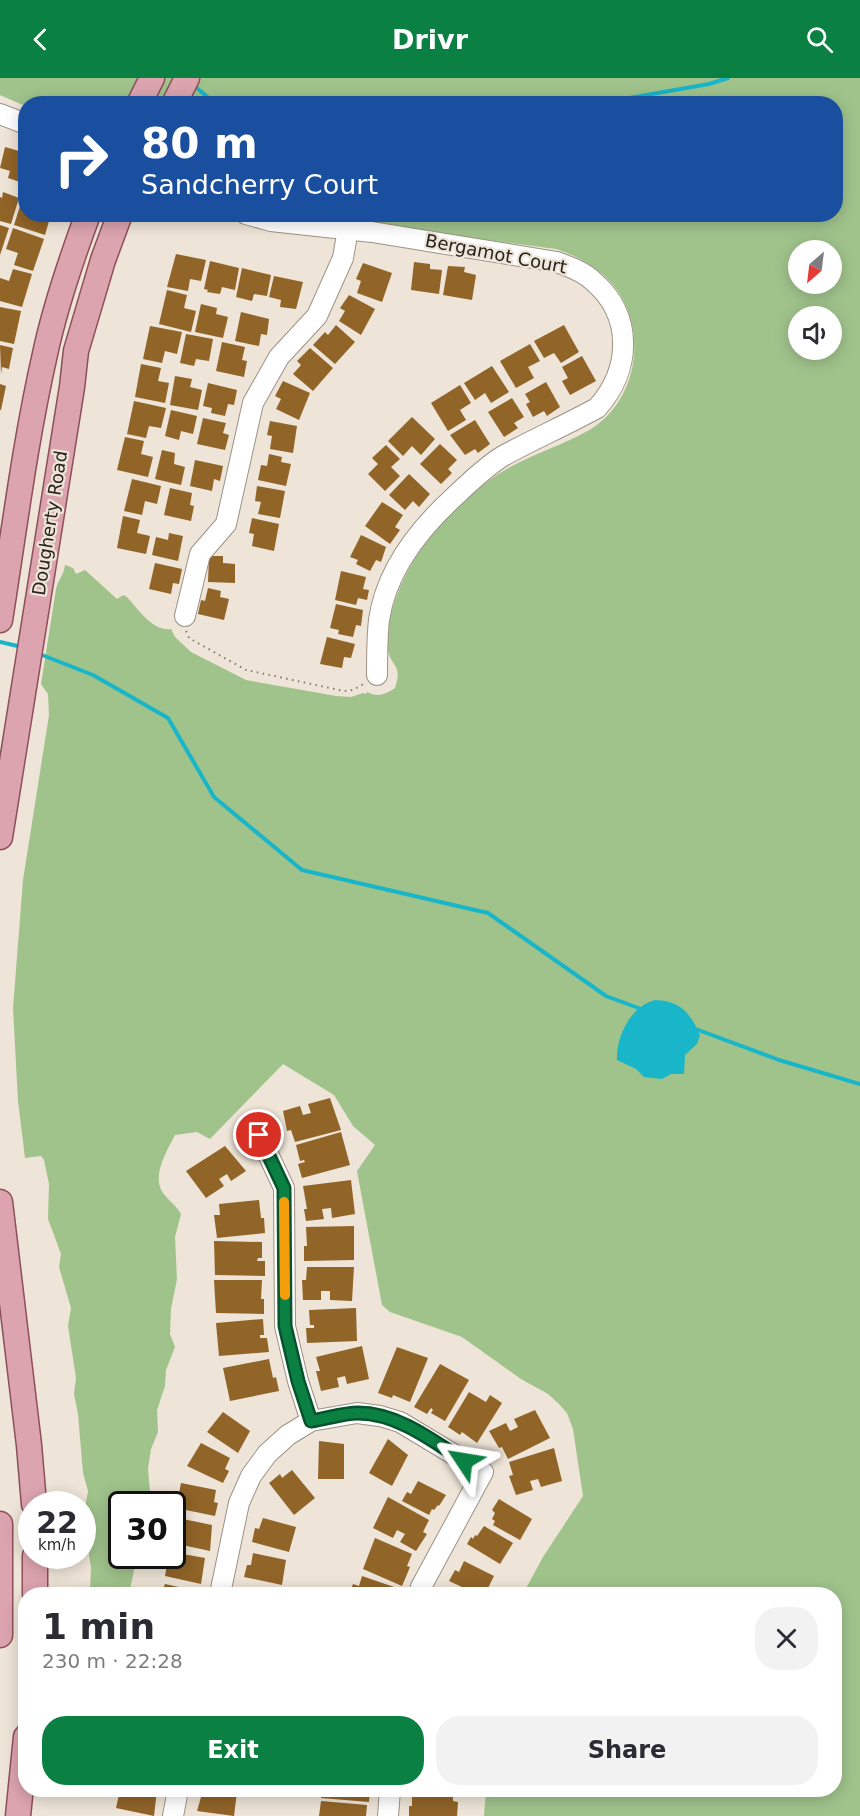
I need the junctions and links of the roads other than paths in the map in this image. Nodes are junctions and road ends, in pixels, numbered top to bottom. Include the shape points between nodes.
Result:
1 (152, 78) edge
2 (187, 78) edge
3 (143, 96) edge
4 (178, 96) edge
5 (0, 114) edge
6 (18, 121) edge
7 (85, 222) edge
8 (117, 222) edge
9 (281, 222) edge
10 (348, 229) junction
11 (185, 616) road end
12 (0, 620) edge
13 (377, 675) road end
14 (0, 837) edge
15 (259, 1135) dead end
16 (0, 1202) edge
17 (311, 1421) junction
18 (33, 1491) edge
19 (0, 1524) edge
20 (35, 1569) edge
21 (35, 1587) edge
22 (221, 1587) edge
23 (421, 1587) edge
24 (0, 1635) edge
25 (20, 1797) edge
26 (177, 1797) edge
27 (389, 1797) edge
28 (18, 1816) edge
29 (173, 1816) edge
30 (388, 1816) edge

1 - 3 main road
2 - 4 main road
5 - 6 street
7 - 12 main road, Dougherty Road via 45,353
8 - 14 main road, Dougherty Road via 75,351
9 - 10 street, Bergamot Court
10 - 11 street via 343,258 317,316 279,357 253,403 226,524 200,554
10 - 13 street, Bergamot Court via 556,262 576,269 605,292 618,316 623,337 616,382 597,408 502,457 449,501 412,542 384,599 377,641
15 - 17 street via 284,1188 285,1326
16 - 18 main road
17 - 22 street via 288,1435 251,1476 239,1503
17 - 23 street via 357,1413 380,1416 400,1422 483,1472
19 - 24 main road
20 - 21 main road
25 - 28 main road
26 - 29 street
27 - 30 street

